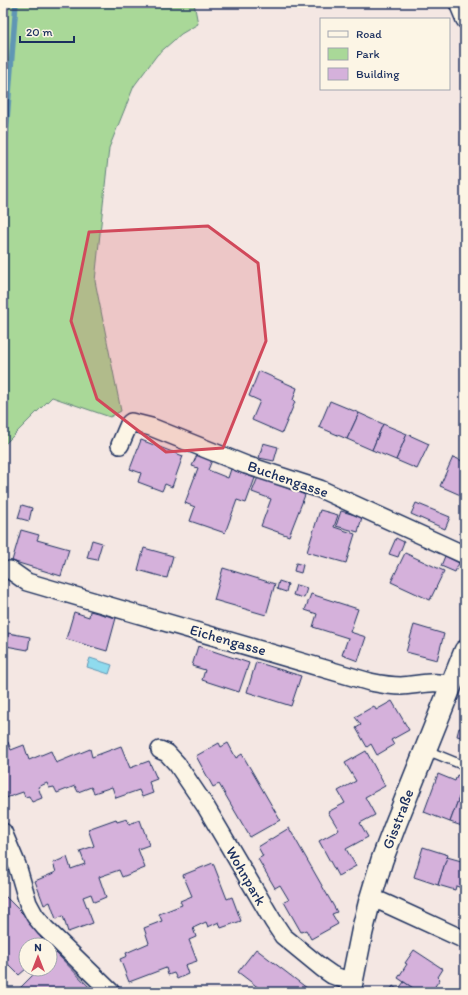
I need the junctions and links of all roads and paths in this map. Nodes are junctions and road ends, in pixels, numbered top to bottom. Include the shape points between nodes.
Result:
1 (458, 3) edge
2 (465, 20) edge
3 (120, 445) dead end
4 (465, 555) edge
5 (10, 570) dead end
6 (460, 668) edge
7 (160, 750) dead end
8 (425, 750) junction
9 (465, 766) edge
10 (3, 832) edge
11 (370, 900) junction
12 (465, 940) edge
13 (351, 987) edge
14 (111, 992) edge

1 - 2 street
3 - 4 street, Buchengasse via 130,422 151,427 246,465 320,489
5 - 6 street, Eichengasse via 27,582 370,682 397,686 445,683
6 - 8 street, Gisstraße
7 - 13 street, Wohnpark via 167,753 177,764 206,807 283,936 322,968
8 - 9 lane
8 - 11 street, Gisstraße via 382,860
10 - 14 street via 35,916
11 - 12 street via 382,902
11 - 13 street, Gisstraße

